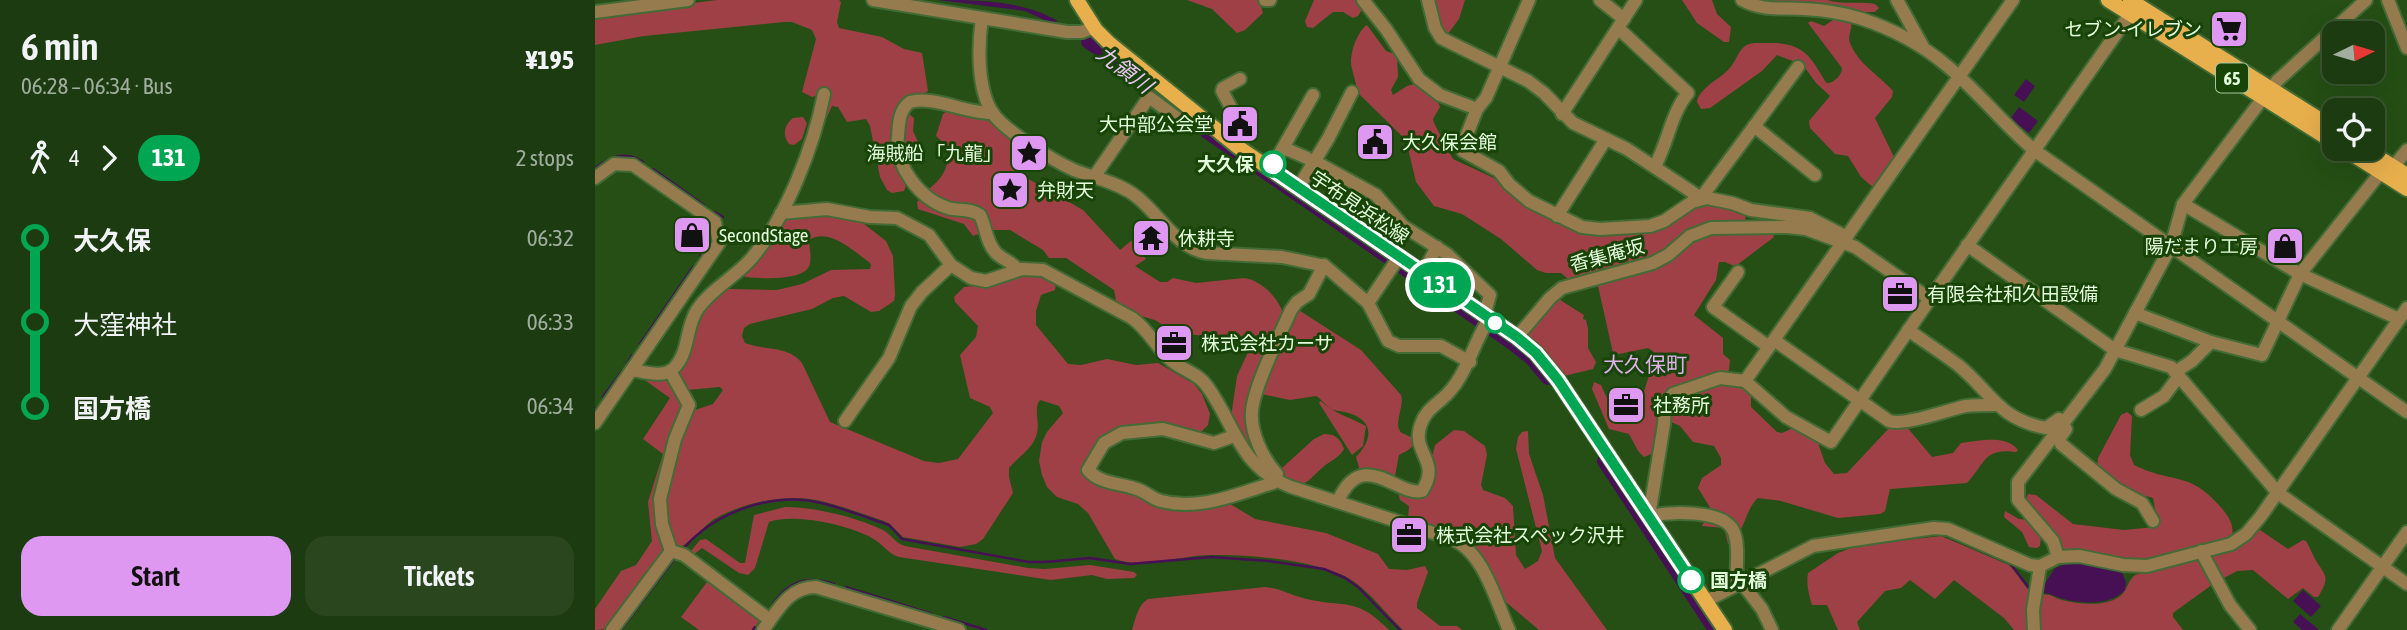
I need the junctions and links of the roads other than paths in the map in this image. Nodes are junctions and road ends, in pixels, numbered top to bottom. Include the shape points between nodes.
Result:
1 (688, 0) edge
2 (873, 0) edge
3 (1363, 0) edge
4 (1427, 0) edge
5 (1529, 0) edge
6 (1600, 0) edge
7 (1636, 0) edge
8 (1742, 0) edge
9 (1897, 0) edge
10 (2013, 0) edge
11 (2108, 0) edge
12 (2388, 0) edge
13 (903, 2) edge
14 (2358, 2) edge
15 (623, 4) edge
16 (1082, 4) edge
17 (2134, 5) edge
18 (595, 12) edge
19 (982, 18) junction
20 (1621, 23) junction
21 (1094, 27) junction
22 (1924, 48) junction
23 (2407, 48) edge
24 (1500, 67) junction
25 (1798, 67) dead end
26 (1959, 76) junction
27 (1240, 79) dead end
28 (1352, 92) dead end
29 (2267, 93) junction
30 (824, 94) dead end
31 (1313, 95) dead end
32 (1477, 109) junction
33 (993, 113) junction
34 (1562, 114) junction
35 (1190, 116) junction
36 (2322, 122) edge
37 (1754, 126) junction
38 (2322, 133) edge
39 (1221, 135) junction
40 (1606, 139) junction
41 (1284, 148) junction
42 (2034, 150) junction
43 (2407, 150) edge
44 (1311, 159) junction
45 (2370, 161) edge
46 (2378, 161) edge
47 (1655, 166) junction
48 (1271, 169) junction
49 (2387, 169) junction
50 (1815, 175) dead end
51 (2407, 175) edge
52 (1094, 177) junction
53 (595, 178) edge
54 (1298, 188) junction
55 (2407, 189) edge
56 (1700, 198) junction
57 (2183, 204) junction
58 (781, 213) junction
59 (1557, 216) junction
60 (1845, 239) junction
61 (1967, 246) junction
62 (2171, 246) junction
63 (1437, 247) junction
64 (1397, 261) junction
65 (951, 265) junction
66 (1324, 265) junction
67 (1018, 271) junction
68 (1738, 272) dead end
69 (1423, 273) junction
70 (2300, 274) junction
71 (1930, 299) junction
72 (1368, 303) junction
73 (2135, 313) junction
74 (2403, 314) edge
75 (1486, 320) junction
76 (2278, 322) junction
77 (1908, 330) junction
78 (1517, 337) junction
79 (2211, 342) junction
80 (1772, 343) junction
81 (2115, 350) junction
82 (1470, 362) junction
83 (632, 370) junction
84 (670, 371) junction
85 (2177, 374) junction
86 (2358, 378) junction
87 (1745, 381) junction
88 (1860, 400) junction
89 (1995, 405) junction
90 (2141, 410) dead end
91 (2407, 412) edge
92 (2066, 419) junction
93 (845, 421) dead end
94 (595, 423) edge
95 (1234, 436) junction
96 (1276, 480) junction
97 (2278, 493) junction
98 (1338, 501) junction
99 (1649, 516) junction
100 (2153, 521) dead end
101 (2407, 532) edge
102 (671, 551) junction
103 (2201, 551) junction
104 (2057, 557) junction
105 (2040, 566) junction
106 (2383, 566) junction
107 (2407, 584) edge
108 (1741, 586) junction
109 (1706, 601) junction
110 (767, 625) edge
111 (612, 630) edge
112 (959, 630) edge
113 (1509, 630) edge
114 (1725, 630) edge
115 (1772, 630) edge
116 (2034, 630) edge
117 (2250, 630) edge
118 (2338, 630) edge

1 - 15 street
2 - 13 street
3 - 32 street via 1419,79 1440,95
4 - 24 street via 1441,38
5 - 24 street
6 - 20 street
7 - 20 street
8 - 22 street via 1761,8 1849,15
9 - 22 street
10 - 26 street
11 - 17 main road, 65
12 - 23 street
13 - 19 street
14 - 29 street
15 - 18 street
16 - 21 main road, 宇布見浜松線
17 - 29 main road, 65
17 - 42 street
19 - 21 street via 1075,33
19 - 33 street via 978,58
20 - 34 street
20 - 47 street via 1688,93 1678,104
21 - 35 main road, 宇布見浜松線
22 - 26 street
24 - 32 street
24 - 34 street via 1544,93
25 - 37 street
26 - 42 street
26 - 60 street
27 - 39 street via 1223,88 1235,115
28 - 44 street
29 - 36 main road, 65
29 - 38 main road, 65
29 - 57 street
30 - 58 street via 815,134
31 - 41 street
32 - 59 street via 1463,151 1499,171 1520,194
33 - 52 street via 1046,155
33 - 67 street via 923,100 910,102 901,112 897,150 908,175 924,192 944,207 979,215 995,252
34 - 40 street
35 - 39 main road, 宇布見浜松線
35 - 52 street via 1184,123 1149,97
37 - 50 street
37 - 56 street
39 - 48 main road, 宇布見浜松線
40 - 47 street
40 - 59 street
41 - 44 street
41 - 48 street
42 - 61 street
42 - 62 street
43 - 49 street
44 - 54 street
44 - 63 street via 1376,195 1403,226
45 - 49 main road
46 - 49 main road
47 - 56 street
48 - 54 main road, 宇布見浜松線
49 - 51 main road
49 - 55 main road
49 - 70 street
52 - 66 street via 1136,195 1195,250
53 - 83 street via 614,164 633,164 715,222 719,243
54 - 64 main road, 宇布見浜松線
56 - 59 street via 1650,226 1590,229
56 - 60 street via 1809,218
57 - 62 street
57 - 70 street
58 - 65 street via 827,209 897,218 929,235
58 - 84 street via 751,259 698,307 686,347
60 - 71 street
60 - 78 street, 香集庵坂 via 1793,227 1704,230 1653,263 1562,288
60 - 80 street
61 - 71 street
61 - 81 street
62 - 73 street
62 - 76 street
63 - 69 street
63 - 75 street via 1490,295
64 - 69 main road, 宇布見浜松線
64 - 72 street
65 - 67 street via 971,278 986,281
65 - 93 street via 911,306 889,358
66 - 72 street
66 - 96 street via 1310,294 1291,310 1254,399 1253,428
67 - 95 street via 1043,270 1138,322 1166,356 1205,383
68 - 80 street via 1713,307
69 - 75 main road, 宇布見浜松線
70 - 74 street
70 - 76 street
71 - 77 street
72 - 82 street via 1394,345 1441,346
73 - 79 street
73 - 81 street
74 - 86 street
75 - 78 main road, 宇布見浜松線
75 - 82 street
76 - 79 street via 2262,355
76 - 86 street
77 - 88 street
77 - 89 street via 1957,365
78 - 99 main road, 宇布見浜松線 via 1552,372
79 - 85 street
80 - 87 street
80 - 88 street
81 - 85 street via 2171,367
81 - 92 street
82 - 98 street via 1420,425 1419,445 1429,468 1422,491 1370,475 1354,482
83 - 84 street
83 - 94 street
84 - 102 street via 689,405 660,499
85 - 90 street via 2164,396
85 - 97 street
86 - 91 street
86 - 97 street
87 - 88 street via 1786,417 1831,442
87 - 99 street via 1720,378 1668,398
88 - 89 street via 1889,421 1903,423 1967,406
89 - 92 street via 2042,428
92 - 100 street via 2069,425 2059,439 2061,444 2116,489 2142,503
92 - 104 street via 2016,488 2021,506 2053,541
95 - 96 street
95 - 96 street via 1214,443 1163,429 1122,433 1104,443 1088,470 1110,483 1182,505 1199,505
96 - 98 street
97 - 103 street via 2239,540
97 - 106 street
98 - 113 street via 1464,545 1480,565
99 - 108 street via 1683,513 1717,517 1729,524 1735,536
99 - 109 main road, 宇布見浜松線
101 - 106 street
102 - 110 street via 684,555
102 - 111 street
103 - 104 street via 2147,566 2087,556
103 - 117 street via 2229,605
104 - 105 street
105 - 108 street via 1941,528 1813,545
105 - 116 street
106 - 107 street
106 - 118 street
108 - 109 street
108 - 115 street via 1762,609
109 - 114 main road, 宇布見浜松線
110 - 112 street via 794,592 816,587

